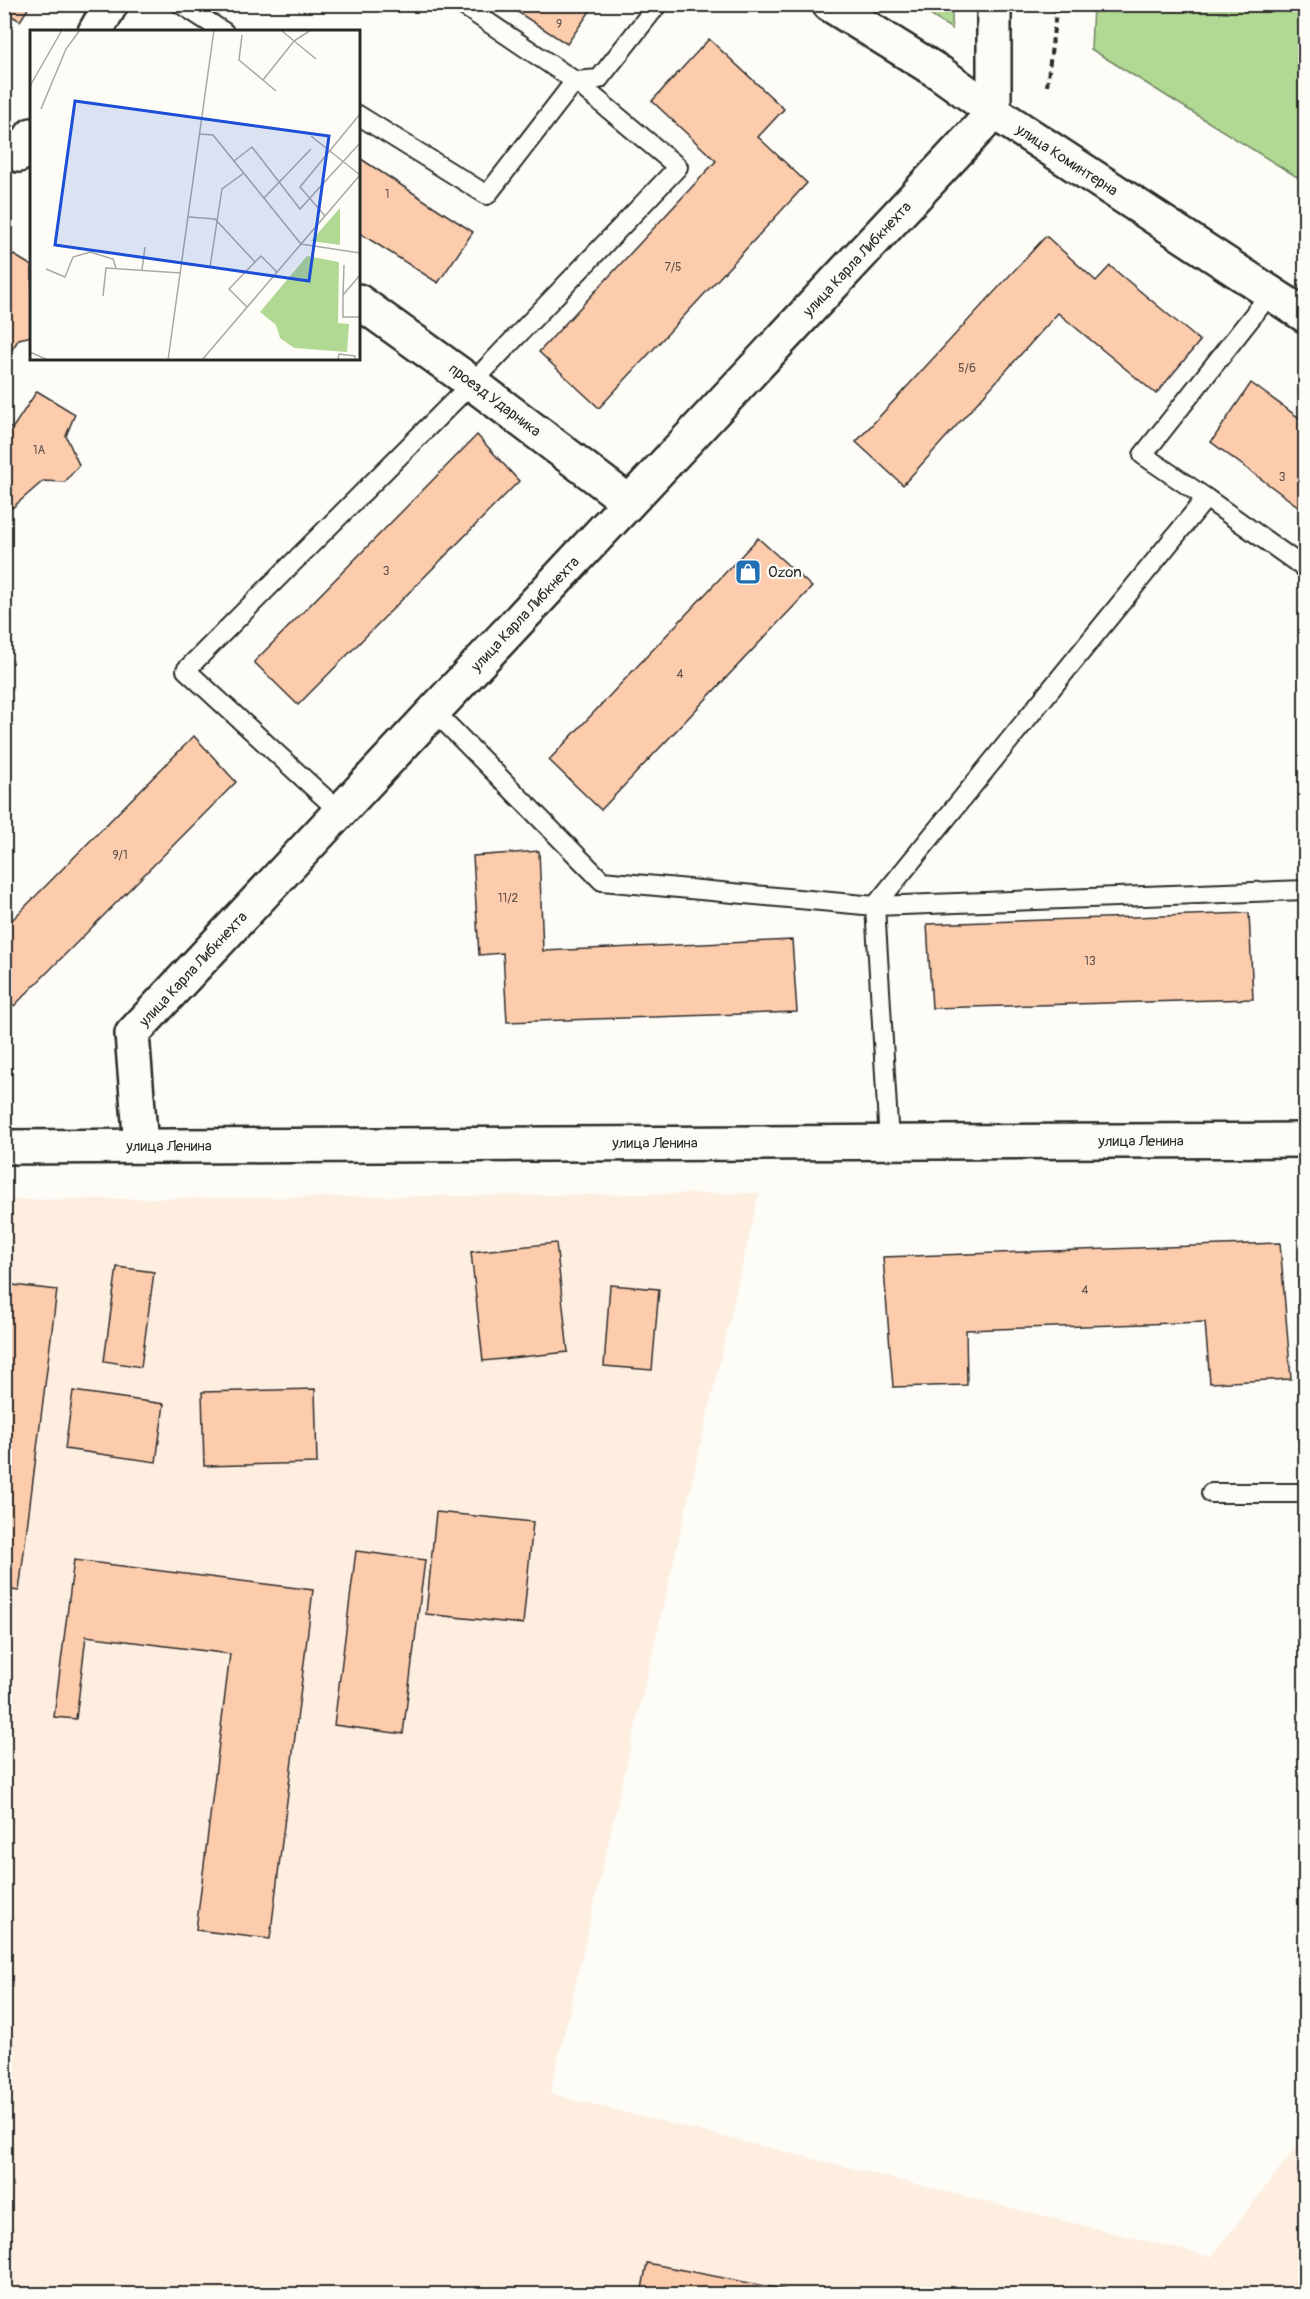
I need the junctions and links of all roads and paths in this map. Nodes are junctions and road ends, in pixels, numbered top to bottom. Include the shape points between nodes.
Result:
1 (111, 4) edge
2 (181, 4) edge
3 (461, 4) edge
4 (658, 4) edge
5 (829, 4) edge
6 (994, 4) edge
7 (1057, 4) edge
8 (96, 30) edge
9 (221, 30) edge
10 (575, 81) junction
11 (1047, 86) dead end
12 (994, 112) junction
13 (360, 116) edge
14 (1270, 294) junction
15 (360, 302) edge
16 (1305, 316) edge
17 (472, 383) junction
18 (1206, 498) junction
19 (629, 502) junction
20 (1305, 569) edge
21 (434, 711) junction
22 (340, 812) junction
23 (1305, 890) edge
24 (875, 906) junction
25 (1305, 1140) edge
26 (889, 1142) junction
27 (141, 1146) junction
28 (4, 1147) edge
29 (1211, 1493) dead end
30 (1305, 1493) edge

1 - 8 street
2 - 9 lane
3 - 10 lane
4 - 10 lane via 599,79
5 - 12 street, улица Коминтерна via 940,73
6 - 12 street
7 - 11 path
10 - 13 lane via 487,195
10 - 17 lane via 678,167
12 - 14 street, улица Коминтерна
12 - 19 street, улица Карла Либкнехта
14 - 16 street, улица Коминтерна
14 - 18 lane via 1143,455
15 - 17 street, проезд Ударника
17 - 19 street, проезд Ударника
17 - 22 lane via 186,670
18 - 20 lane
18 - 24 lane
19 - 21 street, улица Карла Либкнехта
21 - 22 street, улица Карла Либкнехта
21 - 24 lane via 602,881
22 - 27 street, улица Карла Либкнехта via 132,1034
23 - 24 lane
24 - 26 lane
25 - 26 street, улица Ленина
26 - 27 street, улица Ленина
27 - 28 street, улица Ленина
29 - 30 lane

